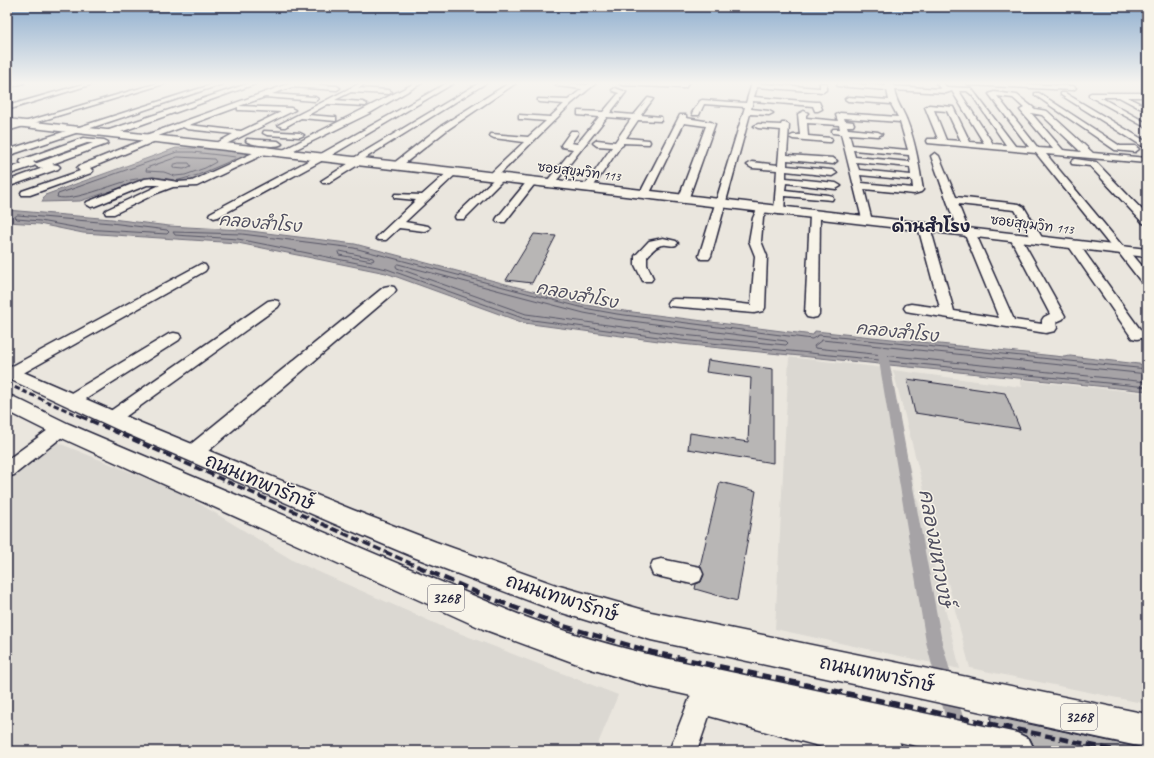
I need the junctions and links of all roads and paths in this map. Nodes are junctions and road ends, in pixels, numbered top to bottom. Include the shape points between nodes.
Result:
1 (114, 118) edge
2 (155, 118) edge
3 (179, 118) edge
4 (202, 118) edge
5 (273, 118) edge
6 (294, 118) edge
7 (326, 118) edge
8 (352, 118) edge
9 (389, 118) edge
10 (425, 118) edge
11 (459, 118) edge
12 (543, 118) edge
13 (602, 118) edge
14 (636, 118) edge
15 (646, 118) edge
16 (682, 118) edge
17 (684, 118) edge
18 (744, 118) edge
19 (934, 118) edge
20 (954, 118) edge
21 (972, 118) edge
22 (992, 118) edge
23 (1011, 118) edge
24 (1031, 118) edge
25 (1050, 118) edge
26 (1074, 118) edge
27 (1101, 118) edge
28 (1132, 118) edge
29 (24, 119) junction
30 (333, 119) dead end
31 (552, 119) joint
32 (841, 119) junction
33 (7, 120) edge
34 (658, 120) dead end
35 (903, 120) joint
36 (65, 122) dead end
37 (247, 123) dead end
38 (262, 124) junction
39 (283, 124) junction
40 (584, 124) dead end
41 (596, 125) junction
42 (45, 126) junction
43 (302, 126) dead end
44 (758, 126) dead end
45 (882, 126) dead end
46 (1147, 126) edge
47 (187, 127) dead end
48 (528, 128) dead end
49 (7, 129) edge
50 (542, 129) junction
51 (78, 130) junction
52 (222, 131) junction
53 (806, 131) dead end
54 (830, 131) dead end
55 (560, 132) dead end
56 (844, 132) junction
57 (113, 133) junction
58 (242, 133) junction
59 (266, 133) junction
60 (574, 133) junction
61 (589, 134) junction
62 (878, 134) dead end
63 (7, 135) edge
64 (132, 135) junction
65 (168, 135) dead end
66 (300, 135) dead end
67 (494, 136) dead end
68 (786, 136) junction
69 (152, 137) junction
70 (96, 140) junction
71 (530, 140) junction
72 (828, 140) dead end
73 (931, 141) dead end
74 (620, 142) junction
75 (646, 142) dead end
76 (943, 142) junction
77 (597, 143) dead end
78 (213, 144) junction
79 (966, 144) junction
80 (990, 146) junction
81 (578, 147) junction
82 (849, 147) junction
83 (1013, 148) junction
84 (1147, 148) edge
85 (282, 150) junction
86 (1037, 151) junction
87 (7, 153) edge
88 (913, 153) junction
89 (1061, 153) junction
90 (268, 155) junction
91 (1090, 155) junction
92 (935, 156) dead end
93 (1004, 156) dead end
94 (322, 157) junction
95 (784, 157) junction
96 (852, 159) junction
97 (1046, 159) junction
98 (1146, 160) edge
99 (356, 161) junction
100 (833, 161) dead end
101 (36, 164) junction
102 (752, 165) dead end
103 (397, 166) junction
104 (915, 166) junction
105 (782, 168) junction
106 (7, 172) edge
107 (453, 172) junction
108 (854, 172) junction
109 (832, 173) dead end
110 (497, 177) junction
111 (916, 178) junction
112 (781, 180) junction
113 (326, 181) dead end
114 (532, 181) junction
115 (550, 183) junction
116 (7, 184) edge
117 (171, 185) junction
118 (836, 186) dead end
119 (859, 186) junction
120 (588, 188) junction
121 (26, 193) dead end
122 (781, 193) junction
123 (644, 195) junction
124 (399, 196) dead end
125 (424, 198) junction
126 (828, 198) dead end
127 (683, 200) junction
128 (952, 200) junction
129 (91, 204) dead end
130 (720, 204) junction
131 (762, 208) junction
132 (779, 211) junction
133 (110, 212) dead end
134 (214, 215) dead end
135 (815, 215) junction
136 (460, 217) dead end
137 (501, 220) dead end
138 (868, 221) junction
139 (1147, 221) edge
140 (396, 224) junction
141 (924, 227) junction
142 (424, 228) dead end
143 (966, 232) junction
144 (382, 238) dead end
145 (1016, 238) junction
146 (1038, 241) junction
147 (672, 243) dead end
148 (1074, 245) junction
149 (1122, 250) junction
150 (1147, 253) edge
151 (705, 256) dead end
152 (201, 268) dead end
153 (647, 278) dead end
154 (1147, 280) edge
155 (389, 290) dead end
156 (674, 303) dead end
157 (273, 304) dead end
158 (911, 308) dead end
159 (812, 314) dead end
160 (948, 314) junction
161 (1008, 323) junction
162 (1137, 335) dead end
163 (174, 337) dead end
164 (10, 372) edge
165 (72, 400) junction
166 (7, 402) edge
167 (112, 418) junction
168 (61, 429) junction
169 (193, 454) junction
170 (7, 470) edge
171 (661, 568) dead end
172 (692, 574) dead end
173 (704, 692) junction
174 (1147, 731) edge
175 (899, 739) edge
176 (683, 751) edge
177 (1017, 751) edge

1 - 51 street
2 - 57 street
3 - 64 street
4 - 69 street
5 - 38 street
6 - 39 street
7 - 30 street
8 - 85 street
9 - 94 street
10 - 99 street
11 - 103 street
12 - 31 street
13 - 41 street
14 - 74 street via 634,128
15 - 34 street
16 - 123 street
17 - 127 street via 711,124
18 - 130 street
19 - 76 street
20 - 79 street
21 - 80 street
22 - 83 street
23 - 86 street
24 - 89 street
25 - 91 street
26 - 84 street via 1118,148
27 - 84 street
28 - 46 street
29 - 33 main road, ซอยสุขุมวิท 113
29 - 42 main road, ซอยสุขุมวิท 113
29 - 49 street
31 - 50 street
32 - 35 street
32 - 45 street
32 - 53 street via 802,120
32 - 56 street
35 - 88 street
36 - 42 street
37 - 38 street
38 - 58 street
39 - 43 street
39 - 59 street
40 - 41 street
41 - 61 street
42 - 51 main road, ซอยสุขุมวิท 113
42 - 63 street
44 - 68 street
47 - 52 street
48 - 50 street
50 - 71 street
51 - 57 main road, ซอยสุขุมวิท 113
51 - 87 street
52 - 58 street
52 - 65 street via 199,139
54 - 56 street
55 - 60 street
56 - 62 street
56 - 82 street
57 - 64 main road, ซอยสุขุมวิท 113
57 - 70 street
58 - 59 street
58 - 78 street
59 - 66 street
59 - 85 street via 250,141
60 - 61 street
60 - 81 street via 565,145
61 - 81 street
64 - 69 main road, ซอยสุขุมวิท 113
67 - 71 street
68 - 72 street
68 - 95 street
69 - 78 main road, ซอยสุขุมวิท 113
69 - 121 street via 82,168 88,171
70 - 101 street via 104,142
70 - 101 street via 86,140 23,162
71 - 110 street
73 - 76 street
74 - 75 street
74 - 77 street
74 - 120 street
76 - 79 street
78 - 90 main road, ซอยสุขุมวิท 113
79 - 80 street
80 - 83 street
81 - 115 street
82 - 88 street
82 - 96 street
83 - 86 street
85 - 90 main road, ซอยสุขุมวิท 113
85 - 94 main road, ซอยสุขุมวิท 113
86 - 89 street
86 - 97 street
88 - 104 street
89 - 91 street
90 - 117 street via 198,183
91 - 98 street
92 - 128 street
93 - 97 street
94 - 99 main road, ซอยสุขุมวิท 113
94 - 134 street
95 - 100 street
95 - 105 street
96 - 104 street
96 - 108 street
97 - 139 street via 1093,164
97 - 149 street via 1054,172
99 - 103 main road, ซอยสุขุมวิท 113
99 - 113 street
101 - 106 street
101 - 116 street via 55,167
102 - 105 street
103 - 107 main road, ซอยสุขุมวิท 113
104 - 111 street
105 - 109 street
105 - 112 street
107 - 110 main road, ซอยสุขุมวิท 113
107 - 125 street
108 - 111 street
108 - 119 street
110 - 114 main road, ซอยสุขุมวิท 113
110 - 136 street
111 - 119 street via 916,191
112 - 118 street
112 - 122 street
114 - 115 main road, ซอยสุขุมวิท 113
114 - 137 street
115 - 120 main road, ซอยสุขุมวิท 113
117 - 129 street via 145,182
117 - 133 street
119 - 138 street
120 - 123 main road, ซอยสุขุมวิท 113
122 - 126 street
122 - 132 street
123 - 127 main road, ซอยสุขุมวิท 113
124 - 125 street
125 - 140 street
127 - 130 main road, ซอยสุขุมวิท 113
128 - 143 street
128 - 146 street via 1019,207
130 - 131 main road, ซอยสุขุมวิท 113
130 - 151 street
131 - 132 main road, ซอยสุขุมวิท 113
131 - 156 street via 755,241 761,256 758,308
132 - 135 main road, ซอยสุขุมวิท 113
135 - 138 main road, ซอยสุขุมวิท 113
135 - 159 street
138 - 141 main road, ซอยสุขุมวิท 113
140 - 142 street
140 - 144 street
141 - 143 main road, ซอยสุขุมวิท 113
141 - 160 street
143 - 145 main road, ซอยสุขุมวิท 113
143 - 161 street
145 - 146 main road, ซอยสุขุมวิท 113
145 - 161 street via 1058,316 1049,320 1048,329
146 - 148 main road, ซอยสุขุมวิท 113
147 - 153 street via 653,243 641,256 640,265
148 - 149 main road, ซอยสุขุมวิท 113
148 - 162 street
149 - 150 main road, ซอยสุขุมวิท 113
149 - 154 street
152 - 164 street
155 - 169 street
157 - 167 street
158 - 160 street
160 - 161 street
163 - 165 street
164 - 165 main road, ถนนเทพารักษ์ / 3268
165 - 167 main road, ถนนเทพารักษ์ / 3268
166 - 168 main road, ถนนเทพารักษ์ / 3268
167 - 169 main road, ถนนเทพารักษ์ / 3268
168 - 170 street
168 - 173 main road, ถนนเทพารักษ์ / 3268 via 528,632
169 - 174 main road, ถนนเทพารักษ์ / 3268 via 426,550 563,601 651,626
171 - 172 street
173 - 175 main road, ถนนเทพารักษ์ / 3268
173 - 176 street
175 - 177 main road, ถนนเทพารักษ์ / 3268

